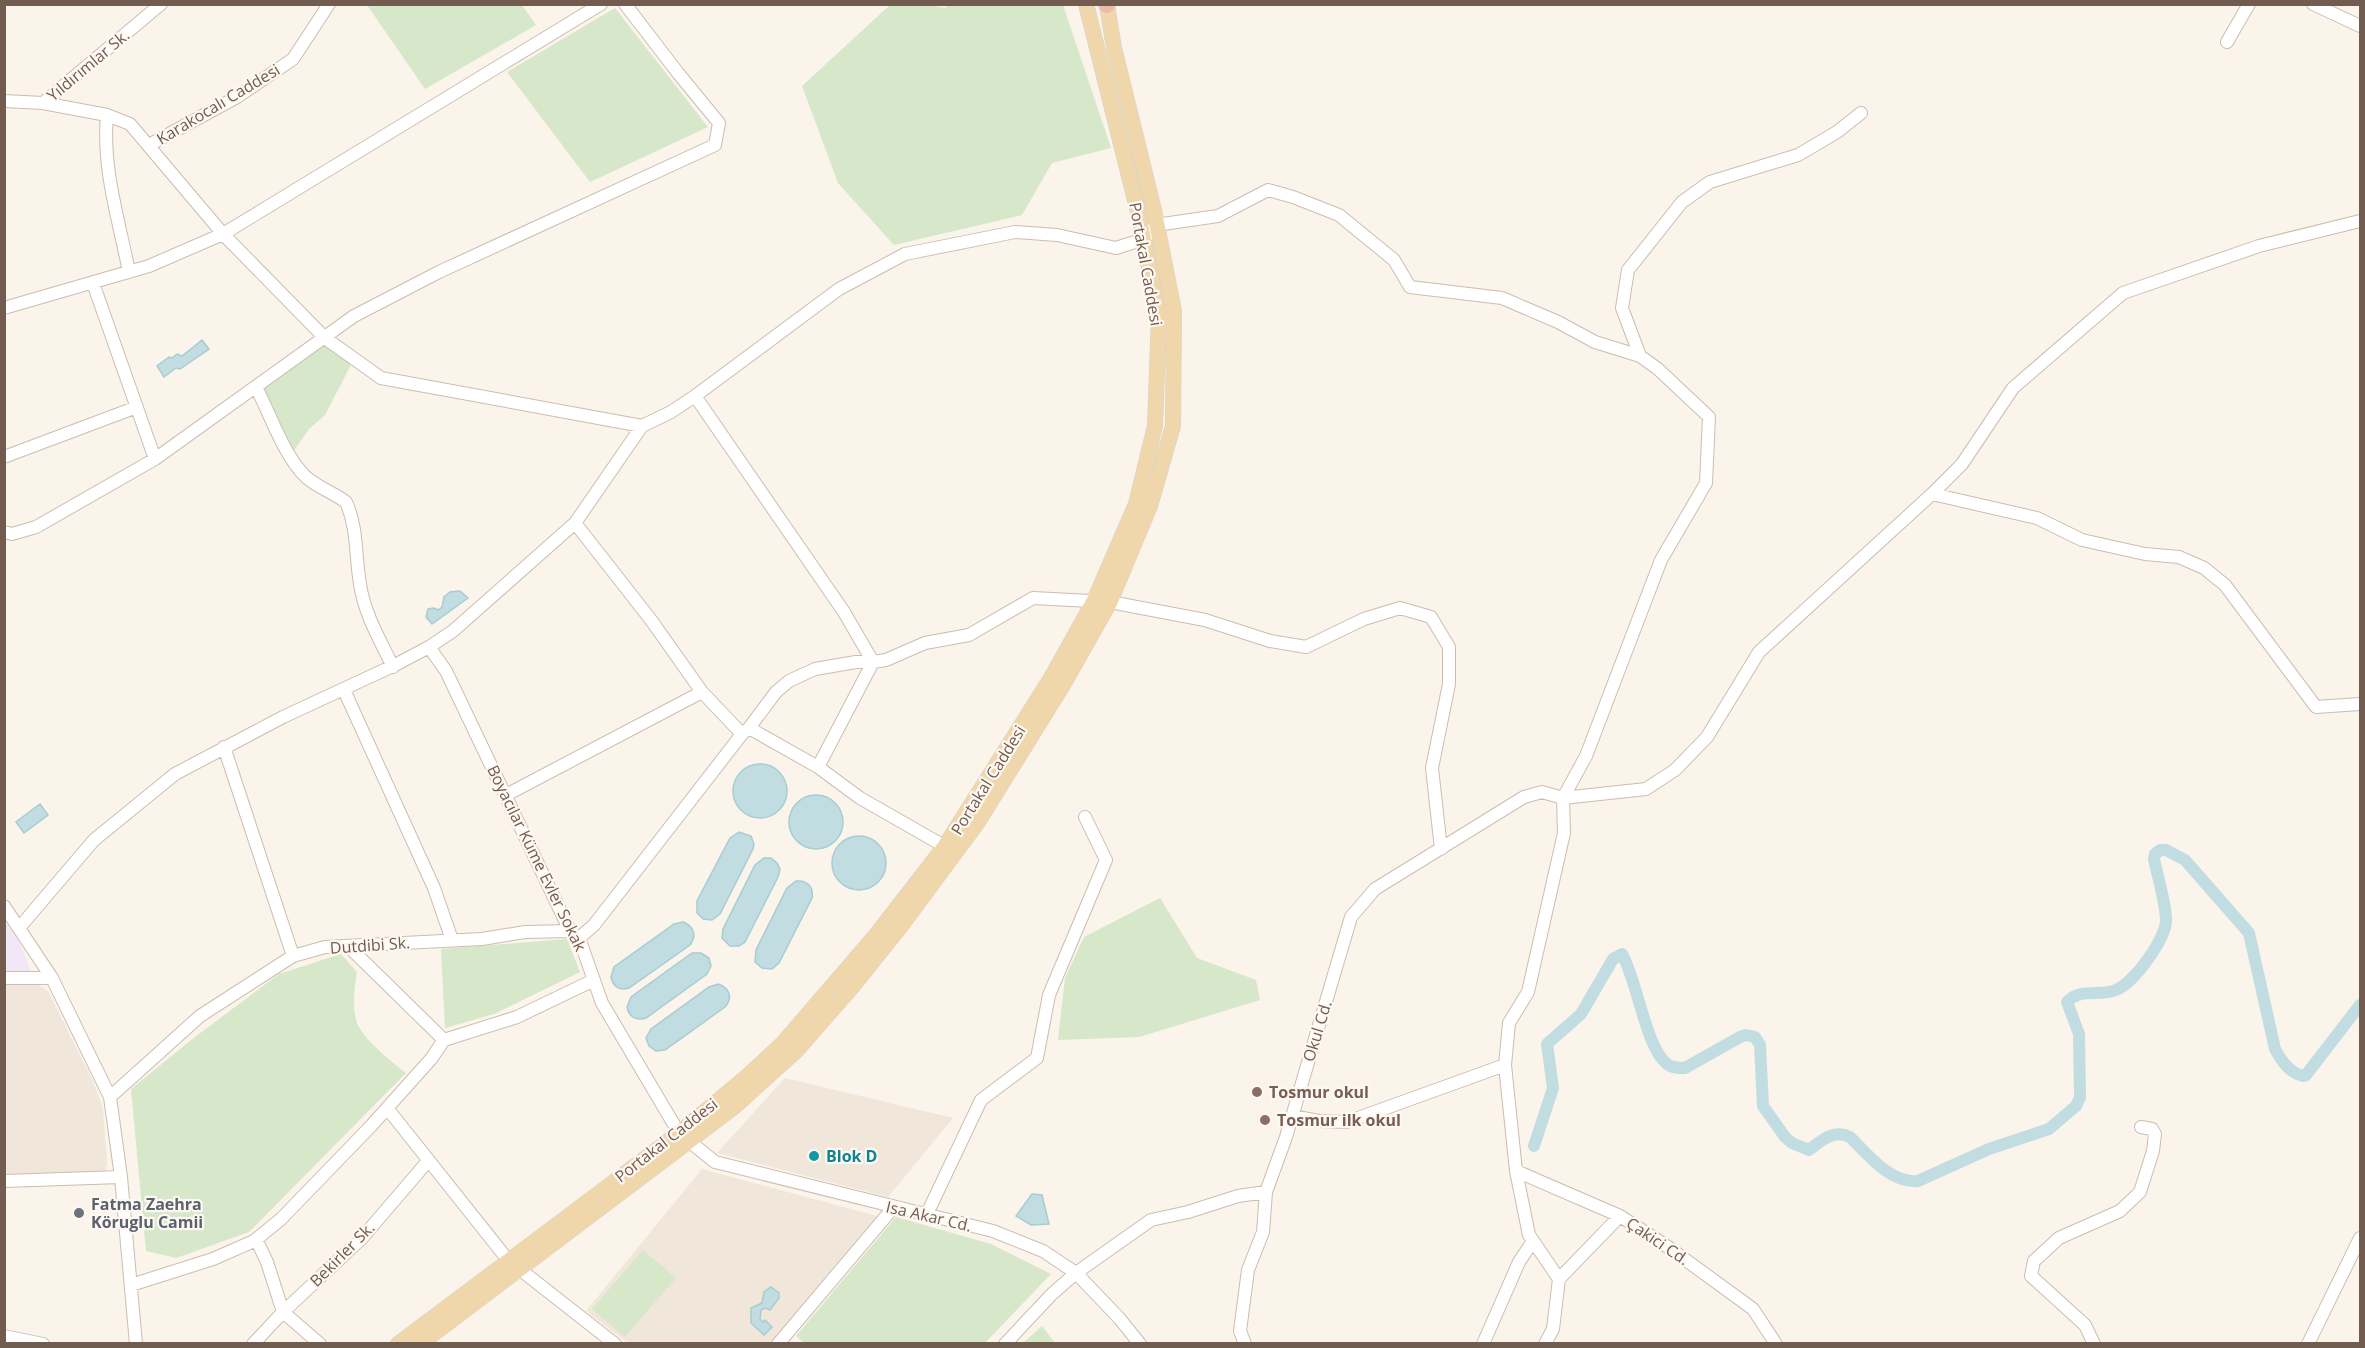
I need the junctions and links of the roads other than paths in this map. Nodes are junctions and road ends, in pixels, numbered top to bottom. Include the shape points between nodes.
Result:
1 (160, 4) edge
2 (329, 4) edge
3 (601, 4) edge
4 (625, 4) edge
5 (2249, 4) edge
6 (2313, 4) edge
7 (1087, 5) edge
8 (1107, 5) edge
9 (2361, 26) edge
10 (2227, 42) dead end
11 (4, 101) edge
12 (43, 103) junction
13 (1861, 113) dead end
14 (107, 115) junction
15 (149, 145) junction
16 (2361, 221) edge
17 (1156, 225) junction
18 (223, 234) junction
19 (1144, 239) junction
20 (129, 272) junction
21 (93, 283) junction
22 (4, 308) edge
23 (325, 338) junction
24 (1640, 356) junction
25 (256, 387) junction
26 (694, 396) junction
27 (137, 407) junction
28 (642, 426) junction
29 (4, 457) edge
30 (155, 459) junction
31 (1932, 494) junction
32 (575, 523) junction
33 (4, 532) edge
34 (1102, 602) junction
35 (429, 647) junction
36 (873, 662) junction
37 (393, 667) junction
38 (344, 690) junction
39 (702, 692) junction
40 (2361, 704) edge
41 (746, 731) junction
42 (224, 747) junction
43 (818, 767) junction
44 (506, 795) junction
45 (1563, 798) junction
46 (1085, 817) dead end
47 (1441, 849) junction
48 (950, 850) junction
49 (4, 906) edge
50 (19, 928) junction
51 (575, 935) junction
52 (452, 940) junction
53 (348, 946) junction
54 (293, 956) junction
55 (4, 978) edge
56 (52, 978) junction
57 (594, 980) junction
58 (444, 1040) junction
59 (1505, 1065) junction
60 (110, 1096) junction
61 (387, 1108) junction
62 (1292, 1116) junction
63 (2141, 1127) dead end
64 (683, 1137) junction
65 (428, 1161) junction
66 (1516, 1171) junction
67 (121, 1177) junction
68 (4, 1181) edge
69 (1266, 1192) junction
70 (893, 1208) junction
71 (926, 1216) junction
72 (1620, 1216) junction
73 (2361, 1238) edge
74 (256, 1239) junction
75 (1533, 1240) junction
76 (513, 1264) junction
77 (1076, 1273) junction
78 (1559, 1279) junction
79 (131, 1285) junction
80 (282, 1312) junction
81 (4, 1336) edge
82 (43, 1344) edge
83 (136, 1344) edge
84 (253, 1344) edge
85 (320, 1344) edge
86 (398, 1344) edge
87 (420, 1344) edge
88 (615, 1344) edge
89 (778, 1344) edge
90 (1005, 1344) edge
91 (1140, 1344) edge
92 (1245, 1344) edge
93 (1483, 1344) edge
94 (1545, 1344) edge
95 (1776, 1344) edge
96 (2094, 1344) edge
97 (2308, 1344) edge

1 - 12 street, Yıldırımlar Sk.
2 - 15 street, Karakocalı Caddesi via 293,59 237,97
3 - 18 street
4 - 23 street via 719,123 715,145 439,272 354,316
5 - 10 street
6 - 9 street
7 - 19 main road, Portakal Caddesi
8 - 17 main road, Portakal Caddesi
11 - 12 street
12 - 14 street
13 - 24 street via 1798,155 1710,182 1682,202 1628,270 1622,308
14 - 15 street via 130,124
14 - 20 street via 108,175
15 - 18 street
16 - 31 street, Okul Cd. via 2259,246 2123,293 2013,388 1962,464
17 - 19 street
17 - 24 street via 1218,216 1268,190 1339,215 1394,260 1410,286 1502,298 1595,342
17 - 34 main road, Portakal Caddesi via 1174,311 1173,426 1150,506
18 - 20 street
18 - 23 street
19 - 26 street via 1116,248 1057,235 1015,232 905,254 839,289
19 - 34 main road, Portakal Caddesi via 1160,316 1155,426 1136,504
20 - 21 street
21 - 22 street
21 - 27 street
23 - 25 street
23 - 28 street via 381,378
24 - 45 street via 1709,417 1706,483 1661,560 1586,756
25 - 30 street
25 - 37 street via 290,454 307,478 346,502 356,533 363,601
26 - 28 street
26 - 36 street via 844,612
27 - 29 street
27 - 30 street
28 - 32 street
30 - 33 street via 36,527 12,534
31 - 40 street via 2037,518 2082,540 2180,558 2204,568 2225,585 2316,707
31 - 45 street, Okul Cd. via 1759,652 1707,737 1676,770 1646,789
32 - 35 street via 453,631
32 - 39 street
34 - 36 street via 1033,598 969,635 926,643
34 - 47 street via 1205,620 1270,641 1306,647 1364,619 1400,609 1431,617 1449,646 1449,684 1432,768
34 - 48 main road, Portakal Caddesi via 1032,736 978,822
35 - 37 street
35 - 44 street, Boyacılar Küme Evler Sokak via 446,672
36 - 41 street via 815,669 789,681
36 - 43 street
37 - 38 street
38 - 42 street
38 - 52 street via 434,888
39 - 41 street
39 - 44 street
41 - 43 street
41 - 51 street via 594,925
42 - 50 street via 175,774 94,840
42 - 54 street
43 - 48 street via 860,798
44 - 51 street, Boyacılar Küme Evler Sokak
45 - 47 street, Okul Cd. via 1542,792 1524,797
45 - 59 street via 1564,832 1528,992 1509,1023
46 - 71 street via 1106,860 1049,995 1037,1058 981,1100
47 - 62 street, Okul Cd. via 1376,889 1351,917
48 - 64 main road, Portakal Caddesi via 860,978 797,1050 734,1107
49 - 50 street
50 - 56 street
51 - 52 street, Dutdibi Sk. via 525,933
51 - 57 street, Boyacılar Küme Evler Sokak
52 - 53 street, Dutdibi Sk.
53 - 54 street, Dutdibi Sk. via 325,947
53 - 58 street
54 - 60 street, Dutdibi Sk. via 200,1016
55 - 56 street
56 - 60 street
57 - 58 street via 517,1017
57 - 64 street, Boyacılar Küme Evler Sokak via 602,1003
58 - 61 street
59 - 62 street via 1347,1122
59 - 66 street
60 - 67 street
61 - 65 street
61 - 74 street via 281,1219
62 - 69 street, Okul Cd.
63 - 96 street via 2152,1129 2155,1134 2140,1192 2120,1211 2059,1238 2034,1261 2031,1276 2085,1325
64 - 70 street, Isa Akar Cd. via 715,1162
64 - 76 main road, Portakal Caddesi
65 - 76 street
65 - 80 street, Bekirler Sk. via 362,1238
66 - 72 street, Çakici Cd.
66 - 75 street
67 - 68 street
67 - 79 street
69 - 77 street via 1151,1220
69 - 92 street, Okul Cd. via 1263,1232 1248,1270 1240,1330
70 - 71 street, Isa Akar Cd.
70 - 89 street
71 - 77 street, Isa Akar Cd. via 993,1231 1043,1251
72 - 78 street
72 - 95 street, Çakici Cd. via 1753,1309
73 - 97 street
74 - 79 street via 213,1259
74 - 80 street
75 - 78 street
75 - 93 street via 1519,1262
76 - 86 main road, Portakal Caddesi
76 - 87 main road, Portakal Caddesi
76 - 88 street
77 - 90 street
77 - 91 street, Isa Akar Cd.
78 - 94 street via 1553,1329
79 - 83 street
80 - 84 street, Bekirler Sk.
80 - 85 street
81 - 82 street

